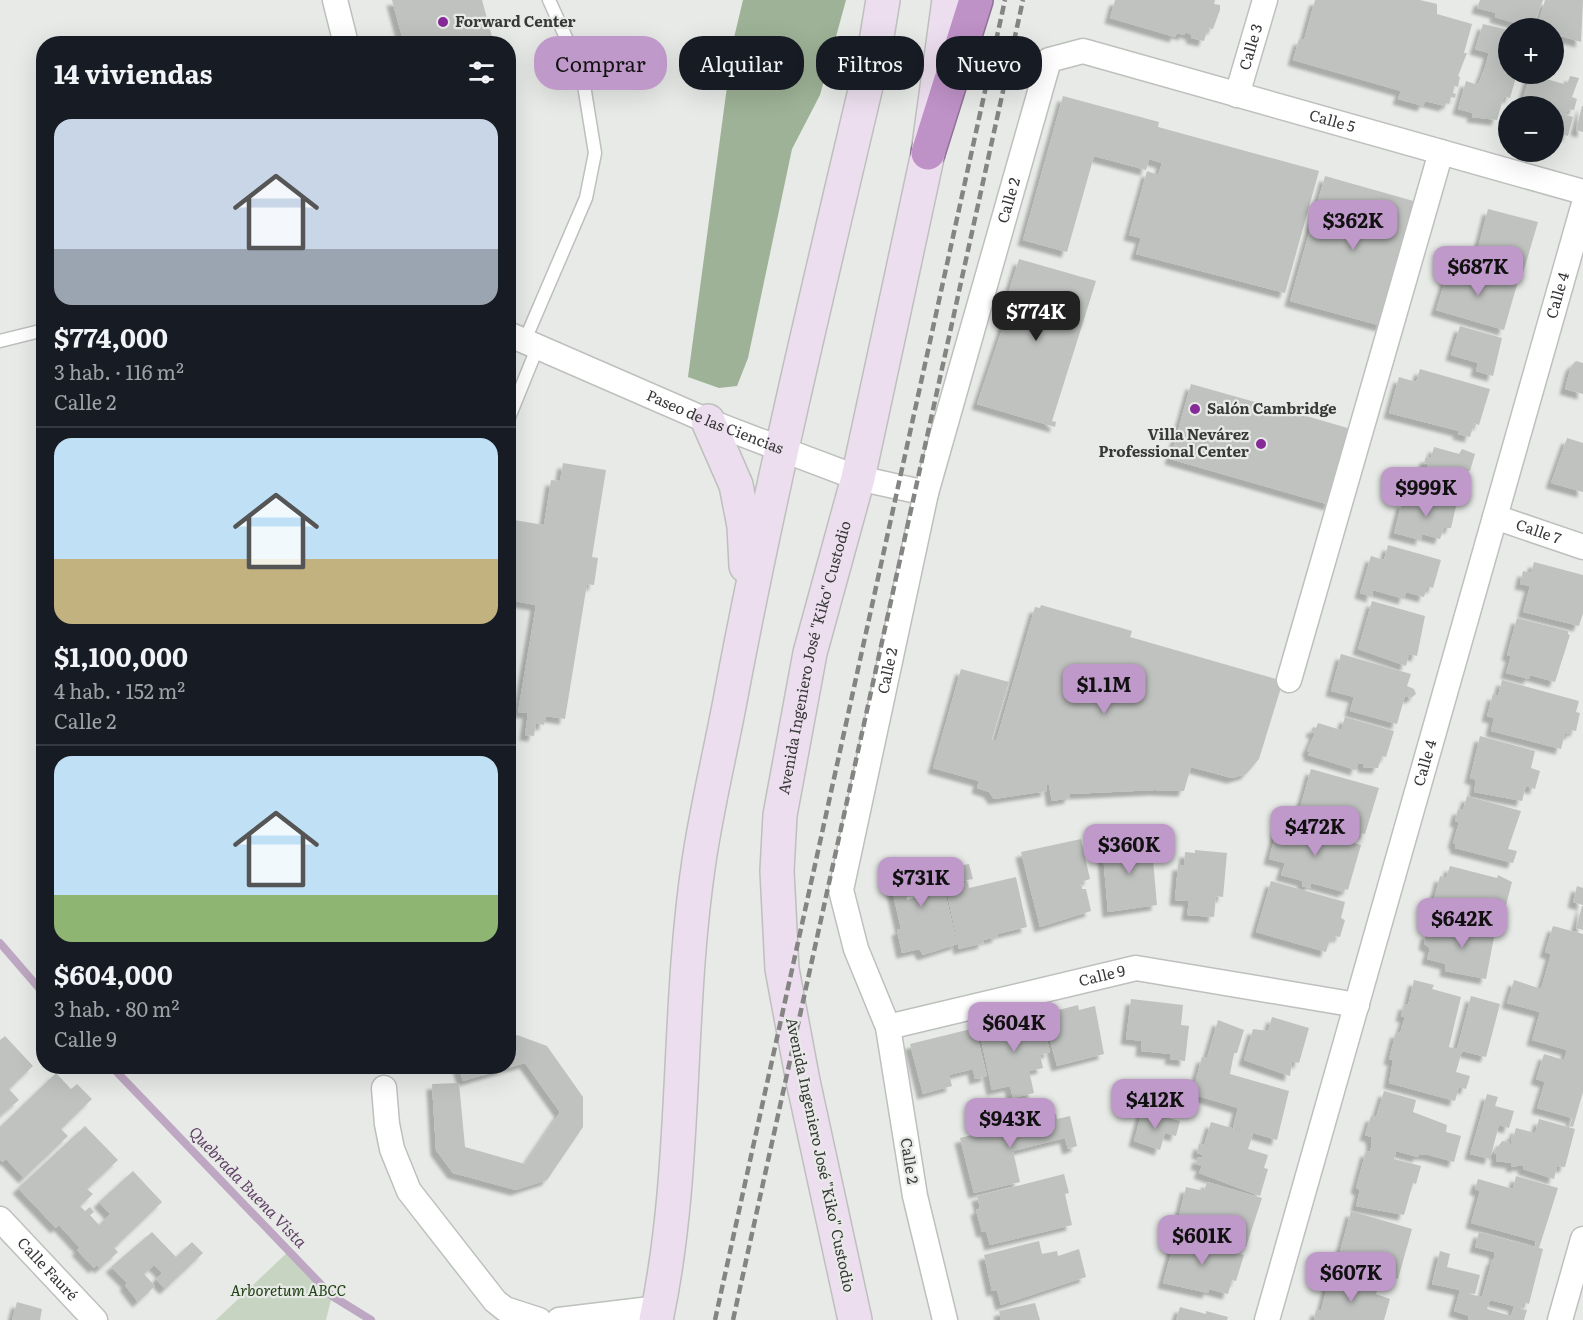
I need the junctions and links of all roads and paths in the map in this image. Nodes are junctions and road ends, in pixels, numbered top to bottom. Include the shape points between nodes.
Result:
1 (334, 0) edge
2 (549, 0) edge
3 (883, 0) edge
4 (950, 0) edge
5 (976, 0) edge
6 (1265, 0) edge
7 (344, 36) edge
8 (1083, 51) joint
9 (1237, 95) junction
10 (1441, 152) junction
11 (928, 153) junction
12 (1583, 192) edge
13 (1583, 207) edge
14 (36, 332) edge
15 (524, 340) edge
16 (0, 341) edge
17 (516, 380) edge
18 (708, 421) junction
19 (781, 449) junction
20 (858, 478) junction
21 (926, 493) junction
22 (1495, 517) junction
23 (1583, 547) edge
24 (748, 610) junction
25 (1289, 680) dead end
26 (1357, 1005) junction
27 (888, 1028) junction
28 (384, 1088) dead end
29 (0, 1219) edge
30 (1583, 1239) edge
31 (658, 1314) edge
32 (95, 1320) edge
33 (539, 1320) edge
34 (559, 1320) edge
35 (855, 1320) edge
36 (945, 1320) edge
37 (1267, 1320) edge
38 (1560, 1320) edge

1 - 7 street
2 - 15 lane via 582,73 595,153 586,198
3 - 19 main road
4 - 11 main road, Avenida Ingeniero José "Kiko" Custodio
5 - 11 highway
6 - 9 street, Calle 3
8 - 9 street, Calle 5
8 - 21 street, Calle 2 via 1049,60
9 - 10 street, Calle 5
10 - 12 street, Calle 5
10 - 25 street
11 - 20 main road, Avenida Ingeniero José "Kiko" Custodio
13 - 22 street, Calle 4
14 - 16 lane
15 - 17 lane
15 - 18 street, Paseo de las Ciencias
18 - 19 street, Paseo de las Ciencias
18 - 24 main road via 736,485 744,526
19 - 20 street, Paseo de las Ciencias
19 - 24 main road
20 - 21 street, Paseo de las Ciencias
20 - 35 main road, Avenida Ingeniero José "Kiko" Custodio via 794,727 780,815 777,871 782,969
21 - 27 street, Calle 2 via 841,890 856,949
22 - 23 street, Calle 7
22 - 26 street, Calle 4
24 - 31 main road via 699,861 686,983 670,1249
26 - 27 street, Calle 9 via 1136,968
26 - 37 street, Calle 4
27 - 36 street, Calle 2 via 915,1196
28 - 33 street via 392,1149 409,1191 495,1302
29 - 32 street, Calle Fauré
30 - 38 street
31 - 34 street

